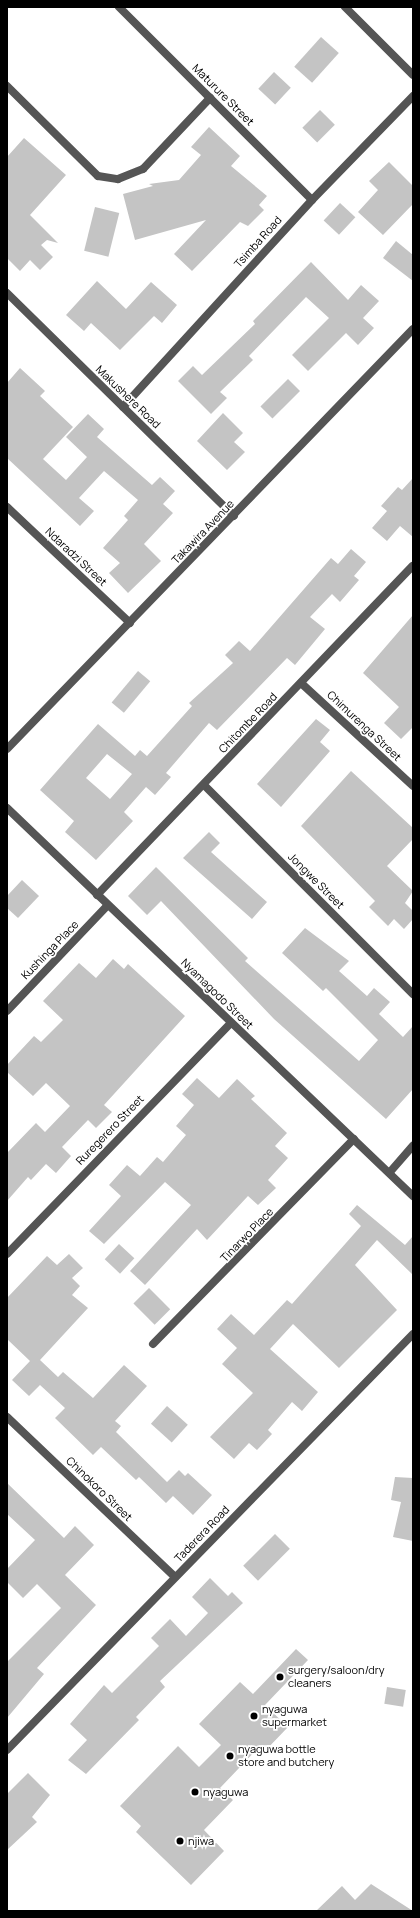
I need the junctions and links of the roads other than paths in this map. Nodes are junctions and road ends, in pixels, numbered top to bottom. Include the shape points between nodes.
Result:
1 (119, 7) edge
2 (345, 7) edge
3 (413, 75) edge
4 (7, 86) edge
5 (413, 96) edge
6 (210, 98) junction
7 (312, 200) junction
8 (7, 293) edge
9 (413, 329) edge
10 (123, 407) junction
11 (7, 507) edge
12 (234, 516) junction
13 (413, 566) edge
14 (130, 623) junction
15 (301, 683) junction
16 (7, 750) edge
17 (204, 785) junction
18 (413, 786) edge
19 (7, 808) edge
20 (97, 895) junction
21 (108, 905) junction
22 (413, 994) edge
23 (7, 1011) edge
24 (231, 1023) junction
25 (354, 1139) junction
26 (413, 1146) edge
27 (390, 1172) junction
28 (413, 1196) edge
29 (7, 1254) edge
30 (413, 1334) edge
31 (153, 1344) dead end
32 (7, 1417) edge
33 (175, 1577) junction
34 (7, 1750) edge

1 - 6 street, Maturure Street
2 - 3 street
4 - 6 street via 98,176 118,180 143,168
5 - 7 street, Tsimba Road
6 - 7 street, Maturure Street
7 - 10 street, Tsimba Road
8 - 10 street, Makushere Road
9 - 12 street, Takawira Avenue
10 - 12 street, Makushere Road
11 - 14 street, Ndaradzi Street
12 - 14 street, Takawira Avenue
13 - 15 street, Chitombe Road
14 - 16 street, Takawira Avenue
15 - 17 street, Chitombe Road
15 - 18 street, Chimurenga Street
17 - 20 street, Chitombe Road
17 - 22 street, Jongwe Street
19 - 20 street, Nyamagodo Street
20 - 21 street, Nyamagodo Street
21 - 23 street, Kushinga Place
21 - 24 street, Nyamagodo Street
24 - 25 street, Nyamagodo Street
24 - 29 street, Ruregerero Street
25 - 27 street, Nyamagodo Street
25 - 31 street, Tinarwo Place
26 - 27 street
27 - 28 street, Nyamagodo Street
30 - 33 street, Taderera Road
32 - 33 street, Chinokoro Street
33 - 34 street, Taderera Road

